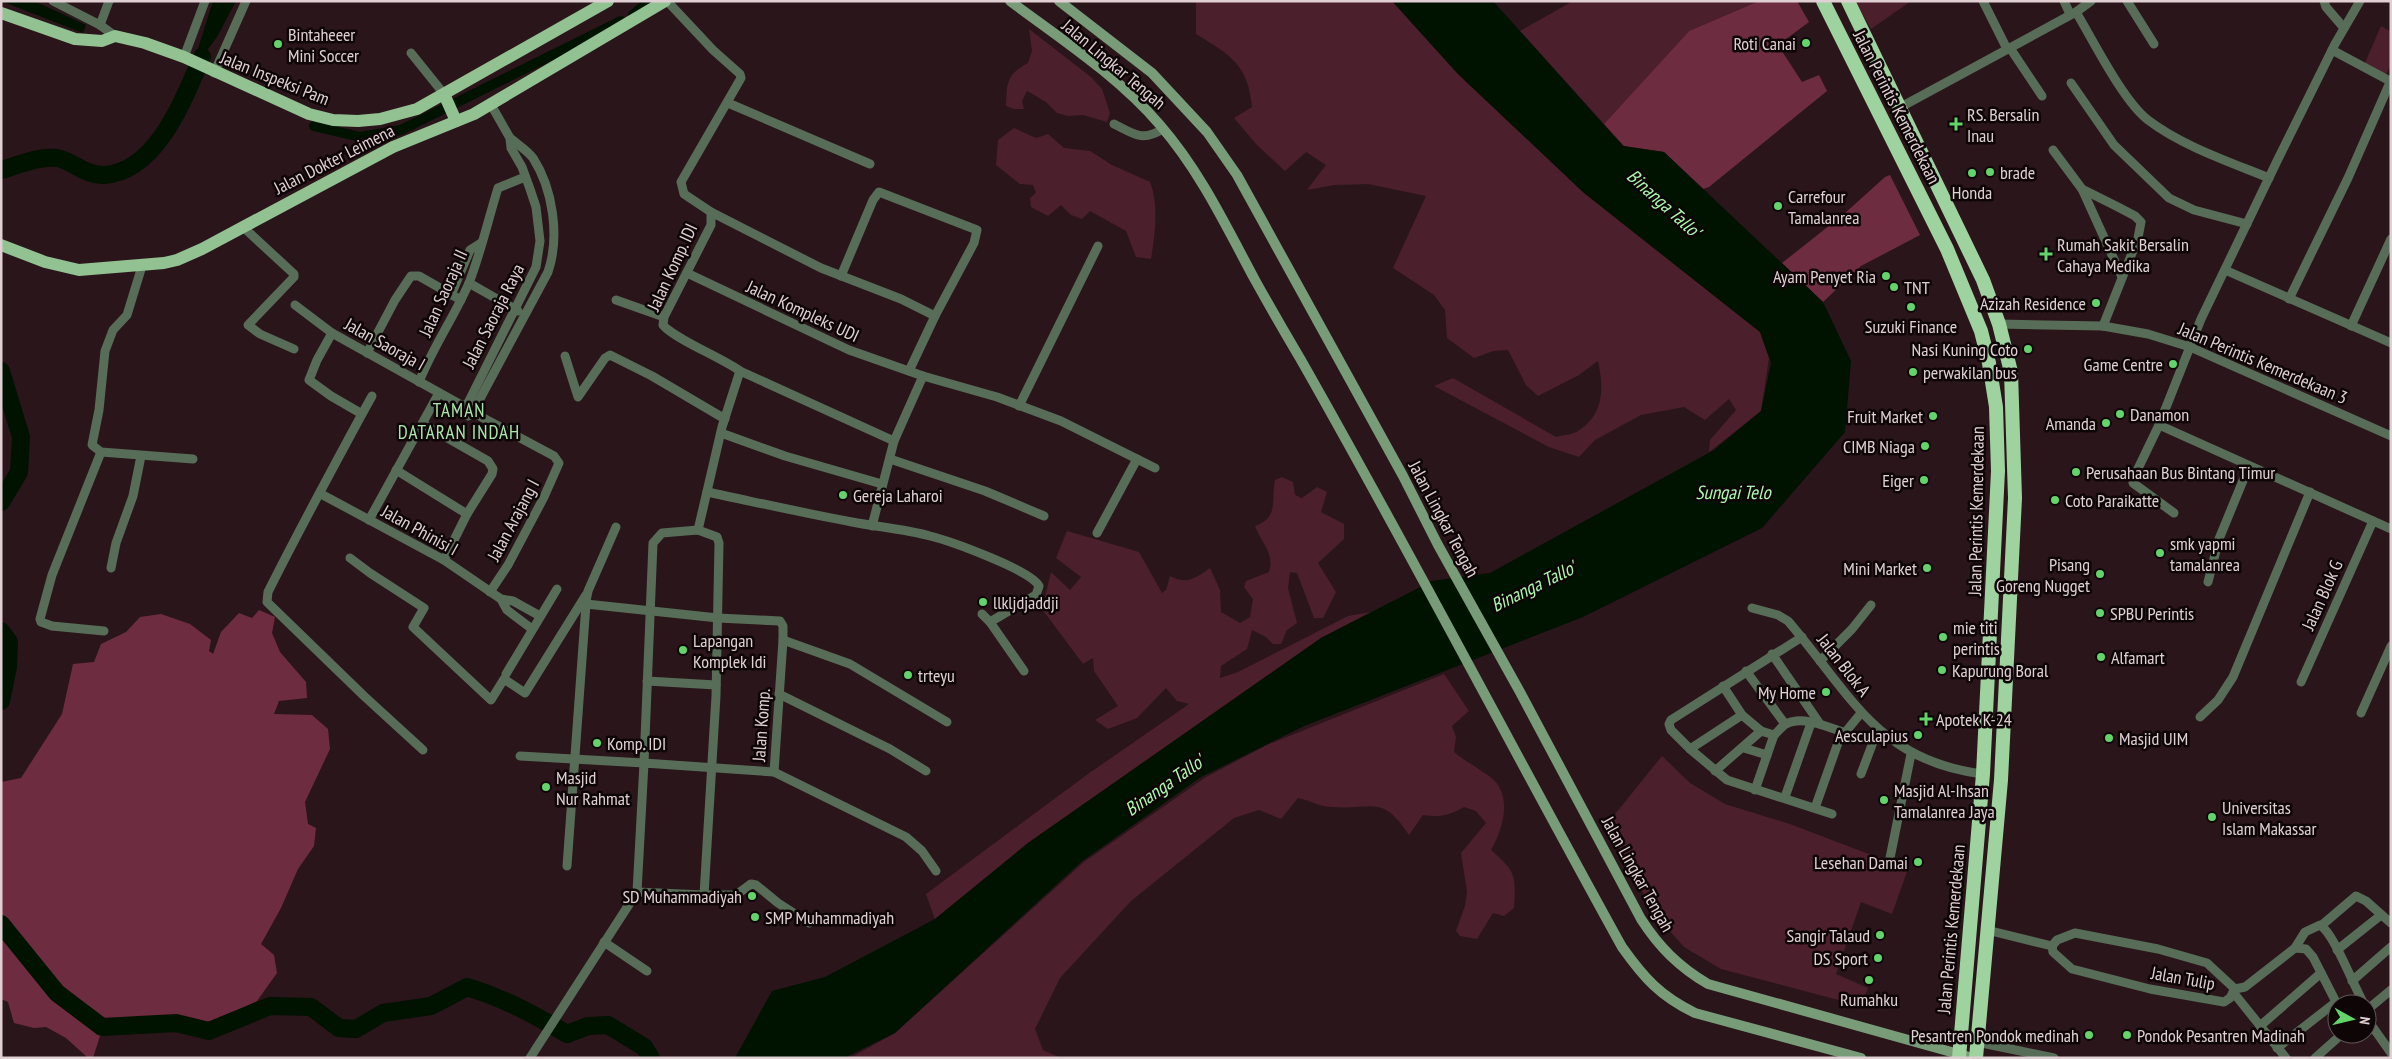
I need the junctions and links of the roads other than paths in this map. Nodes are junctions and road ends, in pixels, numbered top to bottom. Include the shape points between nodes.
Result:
1 (53, 1) edge
2 (109, 1) edge
3 (205, 1) edge
4 (246, 1) edge
5 (608, 1) edge
6 (666, 1) edge
7 (1010, 1) edge
8 (1059, 1) edge
9 (1824, 1) edge
10 (1848, 1) edge
11 (1983, 1) edge
12 (2064, 1) edge
13 (2091, 1) edge
14 (2127, 1) edge
15 (2324, 1) edge
16 (2360, 1) edge
17 (1, 13) edge
18 (2073, 13) junction
19 (100, 25) junction
20 (2344, 28) junction
21 (115, 36) junction
22 (2154, 44) dead end
23 (2008, 49) junction
24 (2332, 50) junction
25 (411, 53) dead end
26 (184, 57) junction
27 (214, 73) junction
28 (2391, 80) edge
29 (2071, 84) dead end
30 (444, 94) junction
31 (2042, 96) dead end
32 (728, 102) junction
33 (490, 103) junction
34 (1899, 108) junction
35 (456, 121) junction
36 (1114, 124) dead end
37 (1164, 129) junction
38 (510, 138) junction
39 (2053, 150) dead end
40 (870, 164) dead end
41 (525, 177) junction
42 (2269, 178) junction
43 (2082, 189) junction
44 (1942, 195) junction
45 (1925, 204) junction
46 (711, 212) junction
47 (2247, 224) junction
48 (244, 226) junction
49 (2391, 238) edge
50 (481, 243) junction
51 (1, 245) edge
52 (1098, 246) dead end
53 (538, 261) junction
54 (142, 266) junction
55 (550, 267) junction
56 (2225, 270) junction
57 (687, 273) junction
58 (841, 276) junction
59 (2122, 277) junction
60 (469, 283) junction
61 (451, 295) junction
62 (2289, 298) junction
63 (461, 300) junction
64 (616, 300) dead end
65 (295, 305) dead end
66 (514, 309) junction
67 (525, 315) junction
68 (935, 316) junction
69 (664, 317) junction
70 (2000, 324) junction
71 (2103, 326) junction
72 (2352, 326) junction
73 (332, 333) junction
74 (2391, 343) edge
75 (2190, 347) junction
76 (294, 349) dead end
77 (367, 353) junction
78 (565, 356) dead end
79 (740, 371) junction
80 (909, 371) junction
81 (923, 376) junction
82 (419, 382) junction
83 (439, 393) junction
84 (372, 396) dead end
85 (1019, 406) junction
86 (470, 407) junction
87 (362, 414) junction
88 (725, 419) junction
89 (423, 424) junction
90 (2159, 425) junction
91 (721, 433) junction
92 (2391, 436) edge
93 (894, 441) junction
94 (101, 452) junction
95 (141, 456) junction
96 (193, 459) dead end
97 (890, 459) junction
98 (1137, 459) junction
99 (558, 461) joint
100 (2249, 466) junction
101 (1155, 468) dead end
102 (396, 470) junction
103 (882, 484) junction
104 (707, 492) junction
105 (2310, 492) junction
106 (321, 494) junction
107 (2174, 513) dead end
108 (467, 514) junction
109 (1044, 516) dead end
110 (369, 520) junction
111 (2373, 521) junction
112 (872, 526) junction
113 (616, 527) dead end
114 (2391, 529) edge
115 (698, 530) junction
116 (1097, 533) dead end
117 (350, 558) dead end
118 (444, 560) junction
119 (111, 568) dead end
120 (2208, 582) dead end
121 (557, 588) dead end
122 (490, 592) junction
123 (501, 599) junction
124 (586, 600) junction
125 (1871, 605) dead end
126 (1752, 608) dead end
127 (649, 612) junction
128 (982, 614) dead end
129 (540, 616) junction
130 (718, 618) junction
131 (990, 622) junction
132 (532, 629) junction
133 (104, 630) dead end
134 (1802, 637) junction
135 (783, 640) junction
136 (2391, 646) edge
137 (1772, 654) junction
138 (1820, 661) junction
139 (1024, 671) dead end
140 (1746, 671) junction
141 (506, 674) dead end
142 (647, 680) junction
143 (2301, 682) dead end
144 (716, 685) junction
145 (1723, 686) junction
146 (779, 694) junction
147 (1861, 713) junction
148 (2361, 713) dead end
149 (1742, 715) junction
150 (2200, 717) dead end
151 (947, 722) dead end
152 (1815, 723) junction
153 (1785, 724) junction
154 (1878, 729) junction
155 (1761, 731) junction
156 (1843, 732) junction
157 (1774, 735) junction
158 (1744, 748) junction
159 (1690, 749) junction
160 (422, 750) dead end
161 (1911, 754) junction
162 (520, 756) dead end
163 (1767, 756) junction
164 (575, 759) junction
165 (644, 763) junction
166 (712, 769) junction
167 (926, 771) dead end
168 (1714, 771) junction
169 (774, 772) junction
170 (1861, 774) dead end
171 (1983, 774) junction
172 (1754, 790) junction
173 (1784, 797) junction
174 (1815, 808) junction
175 (1832, 814) dead end
176 (1890, 858) dead end
177 (567, 866) dead end
178 (936, 871) dead end
179 (637, 892) junction
180 (704, 895) junction
181 (2381, 915) junction
182 (809, 923) dead end
183 (2391, 924) edge
184 (2322, 925) junction
185 (1987, 930) junction
186 (604, 942) junction
187 (2052, 946) junction
188 (2391, 947) edge
189 (2295, 948) junction
190 (2337, 950) junction
191 (647, 971) dead end
192 (2321, 973) junction
193 (2352, 981) junction
194 (2234, 990) junction
195 (2391, 990) edge
196 (2332, 994) edge
197 (2359, 994) edge
198 (2377, 1002) edge
199 (2327, 1010) edge
200 (2260, 1026) junction
201 (2377, 1033) edge
202 (1977, 1042) junction
203 (2331, 1044) edge
204 (2277, 1048) junction
205 (2391, 1053) edge
206 (1959, 1056) edge
207 (530, 1058) edge
208 (1861, 1058) edge
209 (1974, 1058) edge
210 (2054, 1058) edge
211 (2286, 1058) edge
212 (2315, 1058) edge

1 - 19 street
2 - 19 street
3 - 26 street
4 - 27 street
5 - 30 main road, Jalan Inspeksi Pam
6 - 32 street, Jalan Komp. IDI via 740,74 740,84
6 - 33 main road, Jalan Dokter Leimena
7 - 37 main road, Jalan Lingkar Tengah via 1135,99
8 - 206 main road, Jalan Lingkar Tengah via 1152,73 1207,132 1237,175 1657,943 1687,972 1708,984
9 - 45 highway, Jalan Perintis Kemerdekaan
10 - 34 highway, Jalan Perintis Kemerdekaan
11 - 23 street
12 - 18 street
13 - 18 street
14 - 22 street
15 - 20 street
16 - 20 street
17 - 21 main road, Jalan Inspeksi Pam via 75,39 102,41
18 - 23 street
18 - 42 street via 2147,120 2214,156
19 - 21 street
20 - 24 street
21 - 26 main road, Jalan Inspeksi Pam
23 - 31 street
23 - 34 street
24 - 28 street
24 - 42 street
25 - 30 street
26 - 27 main road, Jalan Inspeksi Pam
27 - 30 main road, Jalan Inspeksi Pam via 309,114 333,120 392,117 417,109
28 - 62 street via 2348,178
29 - 47 street via 2114,145 2169,198 2194,210
30 - 35 main road
32 - 40 street
32 - 46 street, Jalan Komp. IDI via 681,182 684,194
33 - 35 main road, Jalan Dokter Leimena
33 - 38 street, Jalan Saoraja Raya
34 - 44 highway, Jalan Perintis Kemerdekaan
35 - 48 main road, Jalan Dokter Leimena via 393,147
36 - 37 street via 1141,136 1151,136
37 - 208 main road, Jalan Lingkar Tengah via 1212,197 1622,947 1652,986 1695,1014
38 - 41 street, Jalan Saoraja Raya
38 - 55 street, Jalan Saoraja Raya via 533,158 544,180 554,234
39 - 43 street
41 - 50 street, Jalan Saoraja II via 498,188
41 - 53 street, Jalan Saoraja Raya via 536,206 540,241
42 - 47 street
43 - 59 street
43 - 59 street via 2140,219 2138,238
44 - 45 highway
44 - 70 highway, Jalan Perintis Kemerdekaan via 1983,280
45 - 171 highway, Jalan Perintis Kemerdekaan via 1981,331 1996,408 1996,509
46 - 57 street, Jalan Komp. IDI via 711,225
46 - 58 street
47 - 56 street
48 - 54 main road, Jalan Dokter Leimena via 177,260
48 - 76 street via 294,274 248,325
49 - 72 street
50 - 60 street, Jalan Saoraja II
50 - 61 street, Jalan Saoraja II via 470,250
51 - 54 main road, Jalan Dokter Leimena via 45,262 79,270
52 - 85 street
53 - 55 street
53 - 66 street, Jalan Saoraja Raya
54 - 94 street via 127,315 113,330 105,351 92,445
55 - 67 street, Jalan Saoraja Raya
56 - 62 street
56 - 75 street
57 - 69 street, Jalan Komp. IDI
57 - 80 street, Jalan Kompleks UDI via 849,350
58 - 68 street
58 - 68 street via 879,192 973,227 977,230 974,243
59 - 71 street
60 - 63 street, Jalan Saoraja II
60 - 66 street
61 - 63 street
61 - 77 street via 419,276 411,276
62 - 72 street
63 - 82 street, Jalan Saoraja II
64 - 69 street
65 - 73 street, Jalan Saoraja I
66 - 67 street
66 - 86 street, Jalan Saoraja Raya
67 - 86 street, Jalan Saoraja Raya
68 - 80 street
69 - 79 street, Jalan Komp. IDI via 663,325 671,333
70 - 71 street, Jalan Perintis Kemerdekaan 3
70 - 185 highway, Jalan Perintis Kemerdekaan via 2012,388 2015,498 2001,780
71 - 75 street, Jalan Perintis Kemerdekaan 3 via 2148,334
72 - 74 street
73 - 77 street, Jalan Saoraja I
73 - 87 street via 309,380
75 - 90 street
75 - 92 street, Jalan Perintis Kemerdekaan 3
77 - 82 street, Jalan Saoraja I
78 - 88 street via 578,397 610,355
79 - 88 street
79 - 93 street
80 - 81 street, Jalan Kompleks UDI
81 - 85 street, Jalan Kompleks UDI
81 - 93 street
82 - 83 street, Jalan Saoraja I
83 - 86 street, Jalan Saoraja I
83 - 89 street
84 - 87 street
85 - 98 street, Jalan Kompleks UDI via 1062,421
86 - 99 street, Jalan Saoraja I
87 - 106 street
88 - 91 street
89 - 102 street
89 - 108 street via 492,466 492,474
90 - 100 street
90 - 107 street via 2132,481
91 - 103 street via 785,456
91 - 104 street
93 - 97 street
94 - 95 street
94 - 133 street via 52,575 40,619 52,626
95 - 96 street
95 - 119 street via 133,496 116,543
97 - 103 street
97 - 109 street via 985,491
98 - 101 street, Jalan Kompleks UDI
98 - 116 street
99 - 122 street, Jalan Arajang I via 544,497
100 - 105 street
100 - 120 street via 2219,539
102 - 108 street
102 - 110 street
103 - 112 street
104 - 112 street
104 - 115 street
105 - 111 street
105 - 150 street via 2232,677 2218,700
106 - 110 street, Jalan Phinisi I
106 - 160 street via 290,548 268,592 267,602
108 - 118 street
110 - 118 street, Jalan Phinisi I
111 - 114 street
111 - 143 street, Jalan Blok G
112 - 131 street via 948,541 1023,572 1037,582 1036,594
113 - 124 street
115 - 127 street via 662,533 654,540
115 - 130 street via 719,540
117 - 124 street via 424,608 413,627 491,700 504,679 525,693
118 - 122 street, Jalan Phinisi I
121 - 129 street
122 - 123 street, Jalan Phinisi I
123 - 129 street, Jalan Phinisi I
123 - 132 street, Jalan Phinisi I via 506,610
124 - 127 street, Jalan Komp.
124 - 164 street
125 - 138 street
126 - 134 street, Jalan Blok A via 1784,618
127 - 130 street, Jalan Komp.
127 - 142 street
128 - 131 street
129 - 132 street
130 - 135 street, Jalan Komp. via 780,621
130 - 144 street
131 - 139 street
132 - 141 street
134 - 137 street
134 - 138 street, Jalan Blok A
135 - 146 street, Jalan Komp.
135 - 151 street via 850,664
136 - 148 street
137 - 140 street
137 - 152 street
138 - 147 street, Jalan Blok A
140 - 145 street
140 - 153 street
142 - 144 street
142 - 165 street
144 - 166 street
145 - 149 street
145 - 159 street via 1670,722 1671,730
146 - 167 street via 890,749
146 - 169 street, Jalan Komp.
147 - 154 street, Jalan Blok A
147 - 156 street
149 - 155 street
149 - 159 street
152 - 153 street via 1799,721
152 - 156 street
152 - 173 street
153 - 157 street
154 - 161 street, Jalan Blok A
154 - 170 street
155 - 157 street
155 - 158 street
156 - 174 street
157 - 163 street
158 - 163 street
158 - 168 street
159 - 168 street
161 - 171 street, Jalan Blok A via 1961,771
161 - 176 street
162 - 164 street, Jalan Komp.
163 - 172 street
164 - 165 street, Jalan Komp.
164 - 177 street
165 - 166 street, Jalan Komp.
165 - 179 street
166 - 169 street, Jalan Komp.
166 - 180 street
168 - 172 street via 1727,780
169 - 178 street via 906,837 922,851
171 - 206 highway, Jalan Perintis Kemerdekaan
172 - 173 street
173 - 174 street
174 - 175 street
179 - 180 street
179 - 186 street
180 - 182 street via 736,895 756,884
181 - 183 street
181 - 184 street via 2356,896
181 - 190 street
184 - 189 street via 2305,932
184 - 190 street
185 - 187 street
185 - 202 highway, Jalan Perintis Kemerdekaan
186 - 191 street
186 - 207 street
187 - 194 street, Jalan Tulip via 2057,940 2075,933 2158,949 2207,963
187 - 194 street, Jalan Tulip via 2053,952 2072,969 2135,986 2224,1002
188 - 193 street
189 - 192 street via 2306,949
189 - 194 street via 2245,987
190 - 193 street
192 - 196 street
192 - 200 street
193 - 197 street
194 - 200 street
195 - 198 street
199 - 204 street
200 - 204 street
201 - 205 street
202 - 209 highway, Jalan Perintis Kemerdekaan
202 - 210 street
203 - 212 street
204 - 211 street
206 - 209 main road, Jalan Lingkar Tengah

